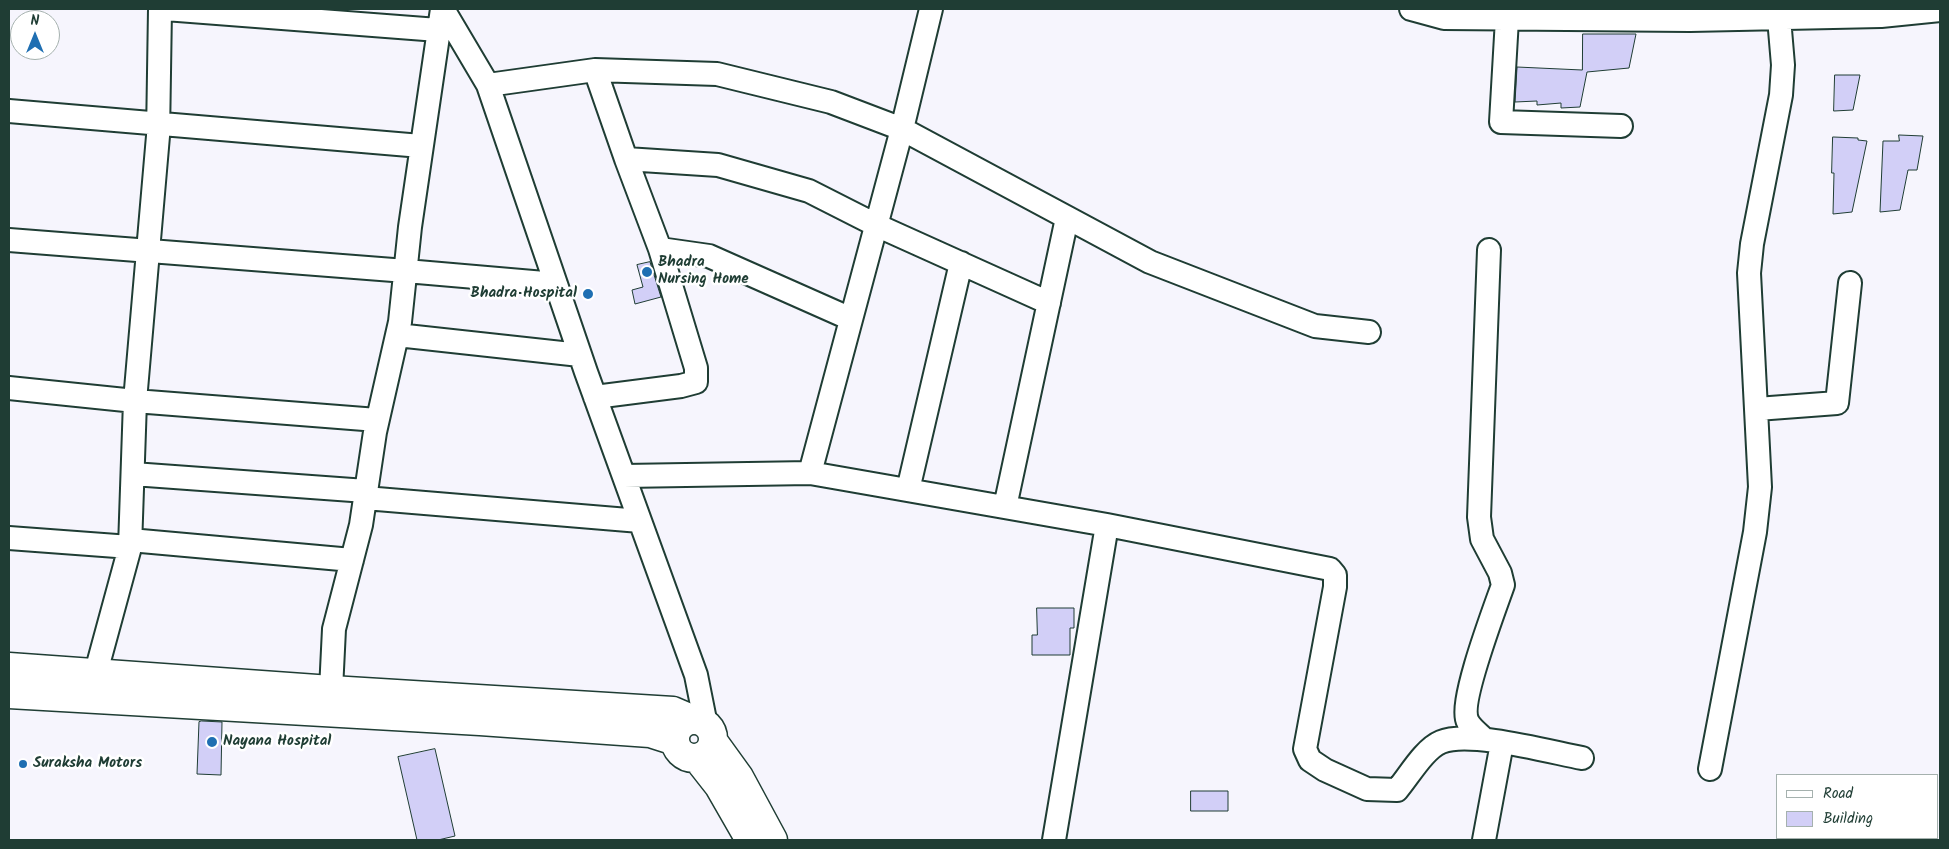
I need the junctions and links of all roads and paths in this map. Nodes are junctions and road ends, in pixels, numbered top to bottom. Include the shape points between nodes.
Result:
1 (160, 9) edge
2 (165, 9) edge
3 (931, 9) edge
4 (1411, 9) edge
5 (1940, 10) edge
6 (441, 16) edge
7 (1779, 18) junction
8 (1507, 19) junction
9 (595, 70) junction
10 (488, 85) junction
11 (9, 111) edge
12 (159, 124) junction
13 (1621, 126) dead end
14 (902, 129) junction
15 (421, 146) junction
16 (626, 159) junction
17 (1067, 218) junction
18 (876, 224) junction
19 (9, 240) edge
20 (660, 249) junction
21 (148, 250) junction
22 (1488, 250) dead end
23 (960, 263) junction
24 (406, 271) junction
25 (1850, 283) dead end
26 (556, 284) junction
27 (1049, 303) junction
28 (851, 319) junction
29 (1369, 332) dead end
30 (397, 335) junction
31 (580, 355) junction
32 (9, 388) edge
33 (596, 397) junction
34 (135, 401) junction
35 (1757, 409) junction
36 (377, 420) junction
37 (810, 473) junction
38 (133, 474) junction
39 (624, 476) junction
40 (908, 490) junction
41 (366, 494) junction
42 (1005, 507) junction
43 (640, 521) junction
44 (1107, 525) junction
45 (9, 538) edge
46 (130, 543) junction
47 (352, 560) junction
48 (9, 667) edge
49 (96, 672) junction
50 (331, 690) junction
51 (9, 694) edge
52 (93, 700) junction
53 (702, 736) junction
54 (1493, 741) junction
55 (1582, 758) dead end
56 (1710, 769) dead end
57 (750, 840) edge
58 (773, 840) edge
59 (1054, 840) edge
60 (1484, 840) edge

1 - 12 street
2 - 6 street
3 - 14 street
4 - 8 street via 1444,18
5 - 7 street via 1882,16
6 - 10 street
6 - 15 street
7 - 8 street
7 - 35 street via 1783,65 1780,95 1749,273
8 - 13 street via 1501,122
9 - 10 street
9 - 14 street via 717,74 831,102
9 - 16 street
10 - 26 street
11 - 12 street
12 - 15 street
12 - 21 street
14 - 17 street
14 - 18 street
15 - 24 street
16 - 18 street via 718,165 809,191
16 - 20 street
17 - 27 street
17 - 29 street via 1150,262 1315,326
18 - 23 street
18 - 28 street
19 - 21 street
20 - 28 street via 709,256
20 - 33 street via 696,368 696,382
21 - 24 street
21 - 34 street
22 - 54 street via 1480,517 1482,539 1503,585 1470,684 1465,709 1467,722
23 - 27 street
23 - 40 street
24 - 26 street
24 - 30 street
25 - 35 street via 1837,404
26 - 31 street
27 - 42 street
28 - 37 street
30 - 31 street
30 - 36 street
31 - 33 street
32 - 34 street
33 - 39 street
34 - 36 street
34 - 38 street
35 - 56 street via 1760,488 1755,532
36 - 41 street
37 - 39 street
37 - 40 street
38 - 41 street
38 - 46 street
39 - 43 street
40 - 42 street
41 - 43 street
41 - 47 street
42 - 44 street
43 - 53 street via 696,675
44 - 54 street via 1330,569 1335,575 1335,587 1306,749 1310,760 1325,770 1366,788 1397,790 1428,750 1441,742 1457,738
44 - 59 street
45 - 46 street
46 - 47 street
46 - 49 street
47 - 50 street via 334,629
48 - 49 main road
49 - 50 main road
49 - 52 street
50 - 53 main road via 673,711
51 - 52 main road
52 - 53 main road via 480,721 650,733 675,741 682,724
53 - 57 main road via 719,786
53 - 58 main road via 739,776
54 - 55 street
54 - 60 street

